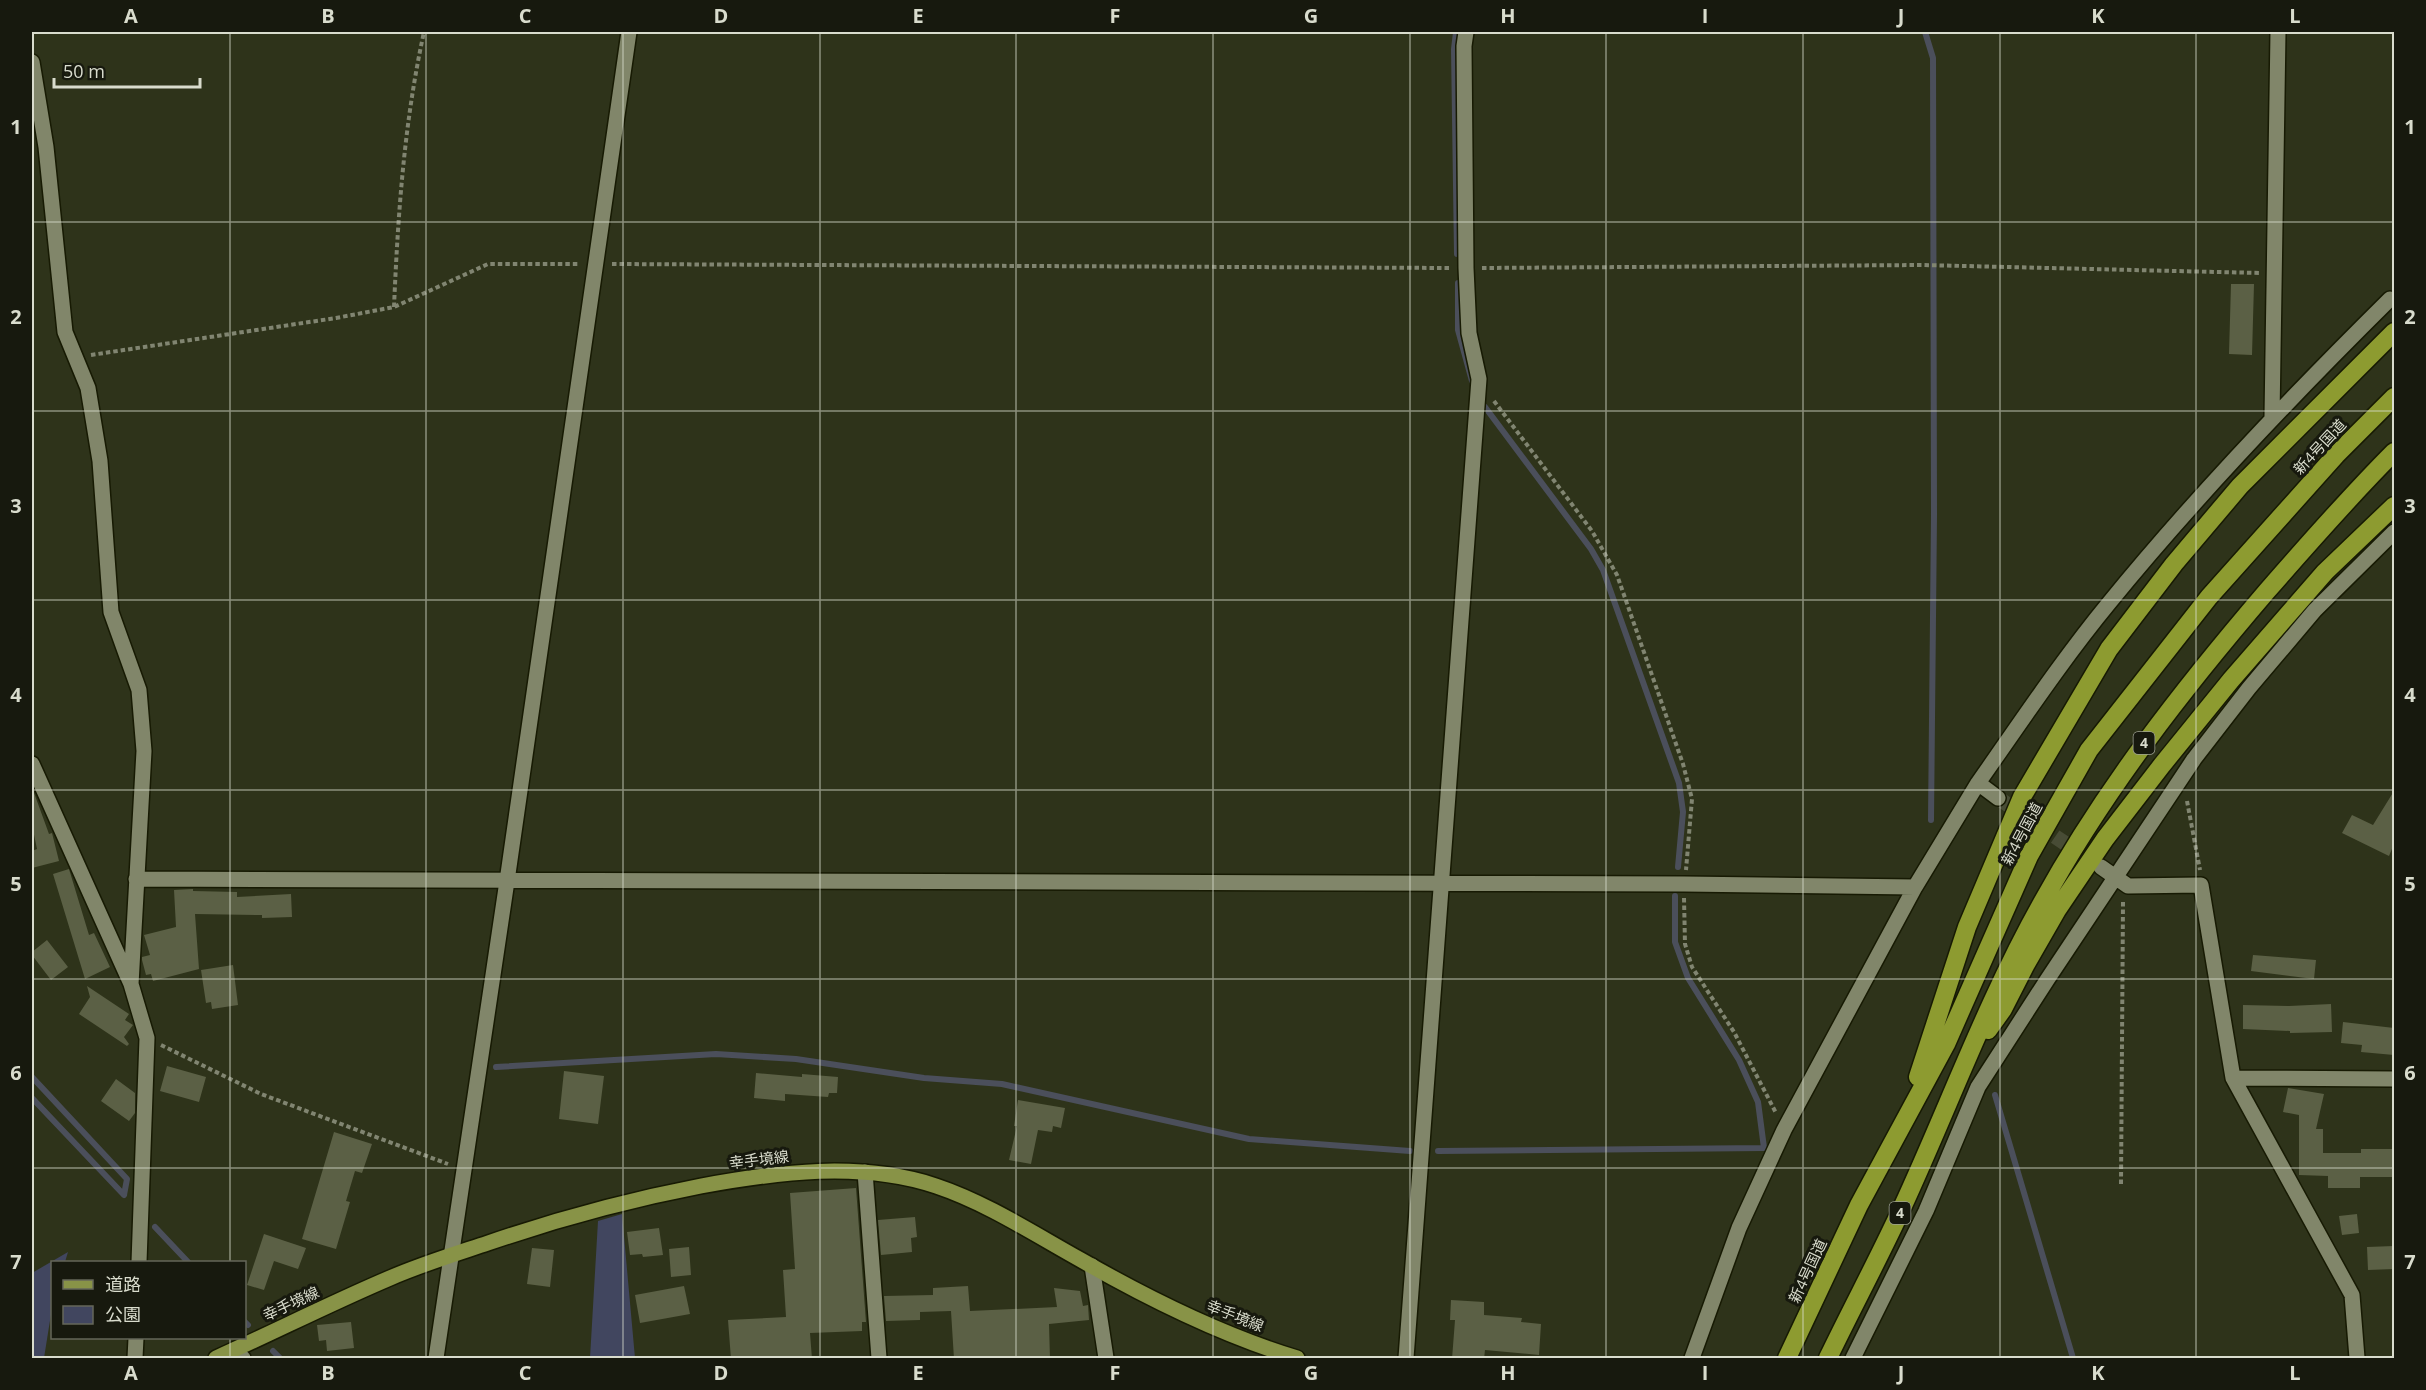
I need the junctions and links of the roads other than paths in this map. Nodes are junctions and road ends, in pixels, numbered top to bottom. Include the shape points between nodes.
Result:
1 (629, 32) edge
2 (1466, 32) edge
3 (2278, 32) edge
4 (32, 62) edge
5 (2390, 298) dead end
6 (2394, 332) edge
7 (2394, 397) edge
8 (2272, 417) junction
9 (2389, 457) edge
10 (2394, 506) edge
11 (2394, 532) edge
12 (32, 764) edge
13 (1978, 783) junction
14 (1998, 798) tunnel mouth
15 (2101, 867) tunnel mouth
16 (2116, 878) junction
17 (136, 879) junction
18 (507, 881) junction
19 (1440, 884) junction
20 (1915, 887) junction
21 (131, 984) junction
22 (1965, 1064) junction
23 (2233, 1078) junction
24 (2394, 1079) edge
25 (1902, 1127) junction
26 (865, 1172) junction
27 (452, 1255) junction
28 (139, 1261) edge
29 (1092, 1266) junction
30 (136, 1339) edge
31 (239, 1354) edge
32 (135, 1359) edge
33 (216, 1359) edge
34 (436, 1359) edge
35 (879, 1359) edge
36 (1106, 1359) edge
37 (1297, 1359) edge
38 (1406, 1359) edge
39 (1692, 1359) edge
40 (1787, 1359) edge
41 (1828, 1359) edge
42 (1852, 1359) edge
43 (2357, 1359) edge

1 - 18 street
2 - 19 street via 1466,268 1469,333 1479,379
3 - 8 street
4 - 17 street via 46,147 65,332 87,388 100,461 111,612 139,690 144,751
5 - 8 street
6 - 25 highway via 2240,486 2109,649 2022,797 1967,927
7 - 25 highway, 新4号国道 via 2336,455 2209,597 2090,750 2029,856 1965,1003
8 - 13 street via 2109,603
9 - 22 highway, 4 via 2239,624 2114,785 2038,910
10 - 22 highway via 2317,581 2230,680 2126,811 2057,910 2004,1009
11 - 16 street via 2316,610 2249,688 2182,777
12 - 21 street
13 - 14 street
13 - 20 street
15 - 16 street
16 - 23 street via 2128,886 2201,885
16 - 42 street via 1978,1087 1926,1211
17 - 18 street
17 - 21 street
18 - 19 street
18 - 27 street
19 - 20 street
19 - 38 street
20 - 39 street via 1784,1130 1739,1228
21 - 28 street via 147,1038
22 - 41 highway, 4 via 1902,1208
23 - 24 street
23 - 43 street via 2352,1295
25 - 40 highway, 新4号国道 via 1859,1205
26 - 27 main road, 幸手境線 via 745,1178 638,1198 561,1218
26 - 29 main road, 幸手境線 via 937,1186 989,1208
26 - 35 street
27 - 31 main road, 幸手境線 via 392,1277
27 - 34 street
29 - 36 street
29 - 37 main road, 幸手境線 via 1186,1316
30 - 32 street
31 - 33 main road, 幸手境線

